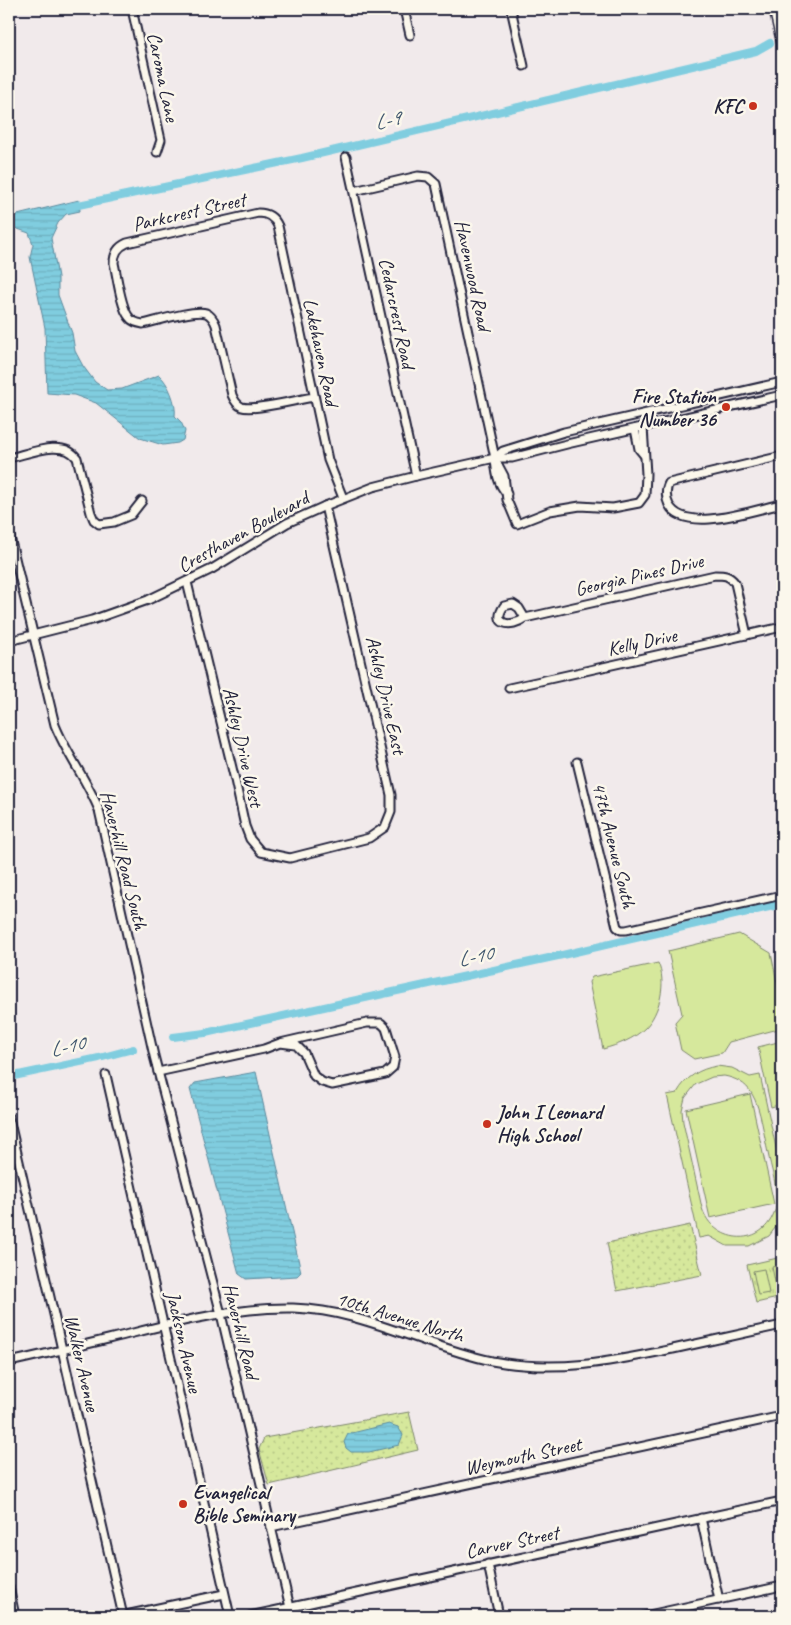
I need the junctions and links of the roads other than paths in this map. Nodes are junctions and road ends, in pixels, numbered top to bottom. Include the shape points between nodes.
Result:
1 (132, 9) edge
2 (404, 9) edge
3 (511, 9) edge
4 (774, 9) edge
5 (410, 35) dead end
6 (782, 44) edge
7 (524, 66) dead end
8 (157, 152) dead end
9 (346, 157) dead end
10 (354, 191) junction
11 (268, 214) joint
12 (782, 382) edge
13 (782, 395) edge
14 (314, 397) junction
15 (639, 428) junction
16 (782, 456) edge
17 (9, 458) edge
18 (495, 458) junction
19 (416, 476) junction
20 (343, 498) junction
21 (142, 501) dead end
22 (782, 504) edge
23 (325, 506) junction
24 (9, 533) edge
25 (187, 582) junction
26 (525, 618) dead end
27 (782, 627) edge
28 (32, 634) junction
29 (747, 635) junction
30 (9, 640) edge
31 (509, 688) dead end
32 (577, 762) dead end
33 (323, 851) joint
34 (782, 895) edge
35 (280, 1043) junction
36 (154, 1056) joint
37 (158, 1072) junction
38 (106, 1075) dead end
39 (9, 1118) edge
40 (221, 1314) junction
41 (163, 1325) junction
42 (782, 1325) edge
43 (62, 1350) junction
44 (9, 1362) edge
45 (782, 1416) edge
46 (782, 1500) edge
47 (701, 1518) junction
48 (271, 1527) junction
49 (488, 1564) junction
50 (782, 1586) edge
51 (9, 1587) edge
52 (224, 1594) junction
53 (719, 1600) junction
54 (290, 1606) junction
55 (15, 1616) edge
56 (122, 1616) edge
57 (230, 1616) edge
58 (250, 1616) edge
59 (292, 1616) edge
60 (499, 1616) edge
61 (644, 1616) edge

1 - 8 street, Caroma Lane via 161,140
2 - 5 street
3 - 7 street
4 - 6 main road
9 - 10 street, Cedarcrest Road
10 - 18 street, Havenwood Road via 418,176 428,177 436,184
10 - 19 street, Cedarcrest Road
11 - 14 street, Lakehaven Road via 278,226
11 - 14 street, Parkcrest Street via 248,215 127,243 118,248 114,263 125,310 129,318 143,324 195,312 210,315 216,325 232,395 242,407 253,408
12 - 18 street, Cresthaven Boulevard via 564,432 503,451
13 - 15 street, Cresthaven Boulevard
14 - 20 street, Lakehaven Road via 328,460
15 - 18 street, Cresthaven Boulevard via 512,458
15 - 18 street via 639,449 645,455 645,495 639,503 613,508 580,506 550,511 517,524 495,473
16 - 22 street via 669,483 666,492 672,511 695,520 710,520
17 - 21 street via 59,447 73,452 91,513 99,524 131,515
18 - 19 street, Cresthaven Boulevard
19 - 20 street, Cresthaven Boulevard
20 - 23 street, Cresthaven Boulevard
23 - 25 street, Cresthaven Boulevard via 287,523
23 - 33 street, Ashley Drive East via 391,795 391,812 384,827 369,838
24 - 28 street, Haverhill Road South
25 - 28 street, Cresthaven Boulevard via 92,620
25 - 33 street, Ashley Drive West via 250,839 261,852 281,857
26 - 29 street, Georgia Pines Drive via 715,574 731,577 735,583
27 - 29 street, Kelly Drive
28 - 30 street, Cresthaven Boulevard
28 - 36 street, Haverhill Road South via 54,725 87,782 98,810
29 - 31 street, Kelly Drive
32 - 34 street, 47th Avenue South via 617,926 621,930
35 - 35 street via 296,1046 304,1053 314,1076 332,1085 385,1074 393,1067 395,1057 386,1028 381,1023 367,1023
35 - 37 street
36 - 37 street, Haverhill Road
37 - 40 street, Haverhill Road
38 - 41 street, Jackson Avenue
39 - 43 street, Walker Avenue
40 - 41 street, 10th Avenue North
40 - 42 street, 10th Avenue North via 285,1308 337,1313 374,1322 474,1357 536,1366 579,1366 620,1360
40 - 48 street, Haverhill Road
41 - 43 street, 10th Avenue North
41 - 52 street, Jackson Avenue
43 - 44 street, 10th Avenue North
43 - 56 street, Walker Avenue
45 - 48 street, Weymouth Street
46 - 47 street, Carver Street
47 - 49 street, Carver Street
47 - 53 street
48 - 54 street, Haverhill Road
49 - 54 street, Carver Street
49 - 60 street
50 - 53 street
51 - 55 street
52 - 56 street
52 - 57 street, Jackson Avenue
53 - 61 street
54 - 58 street, Carver Street
54 - 59 street, Haverhill Road

